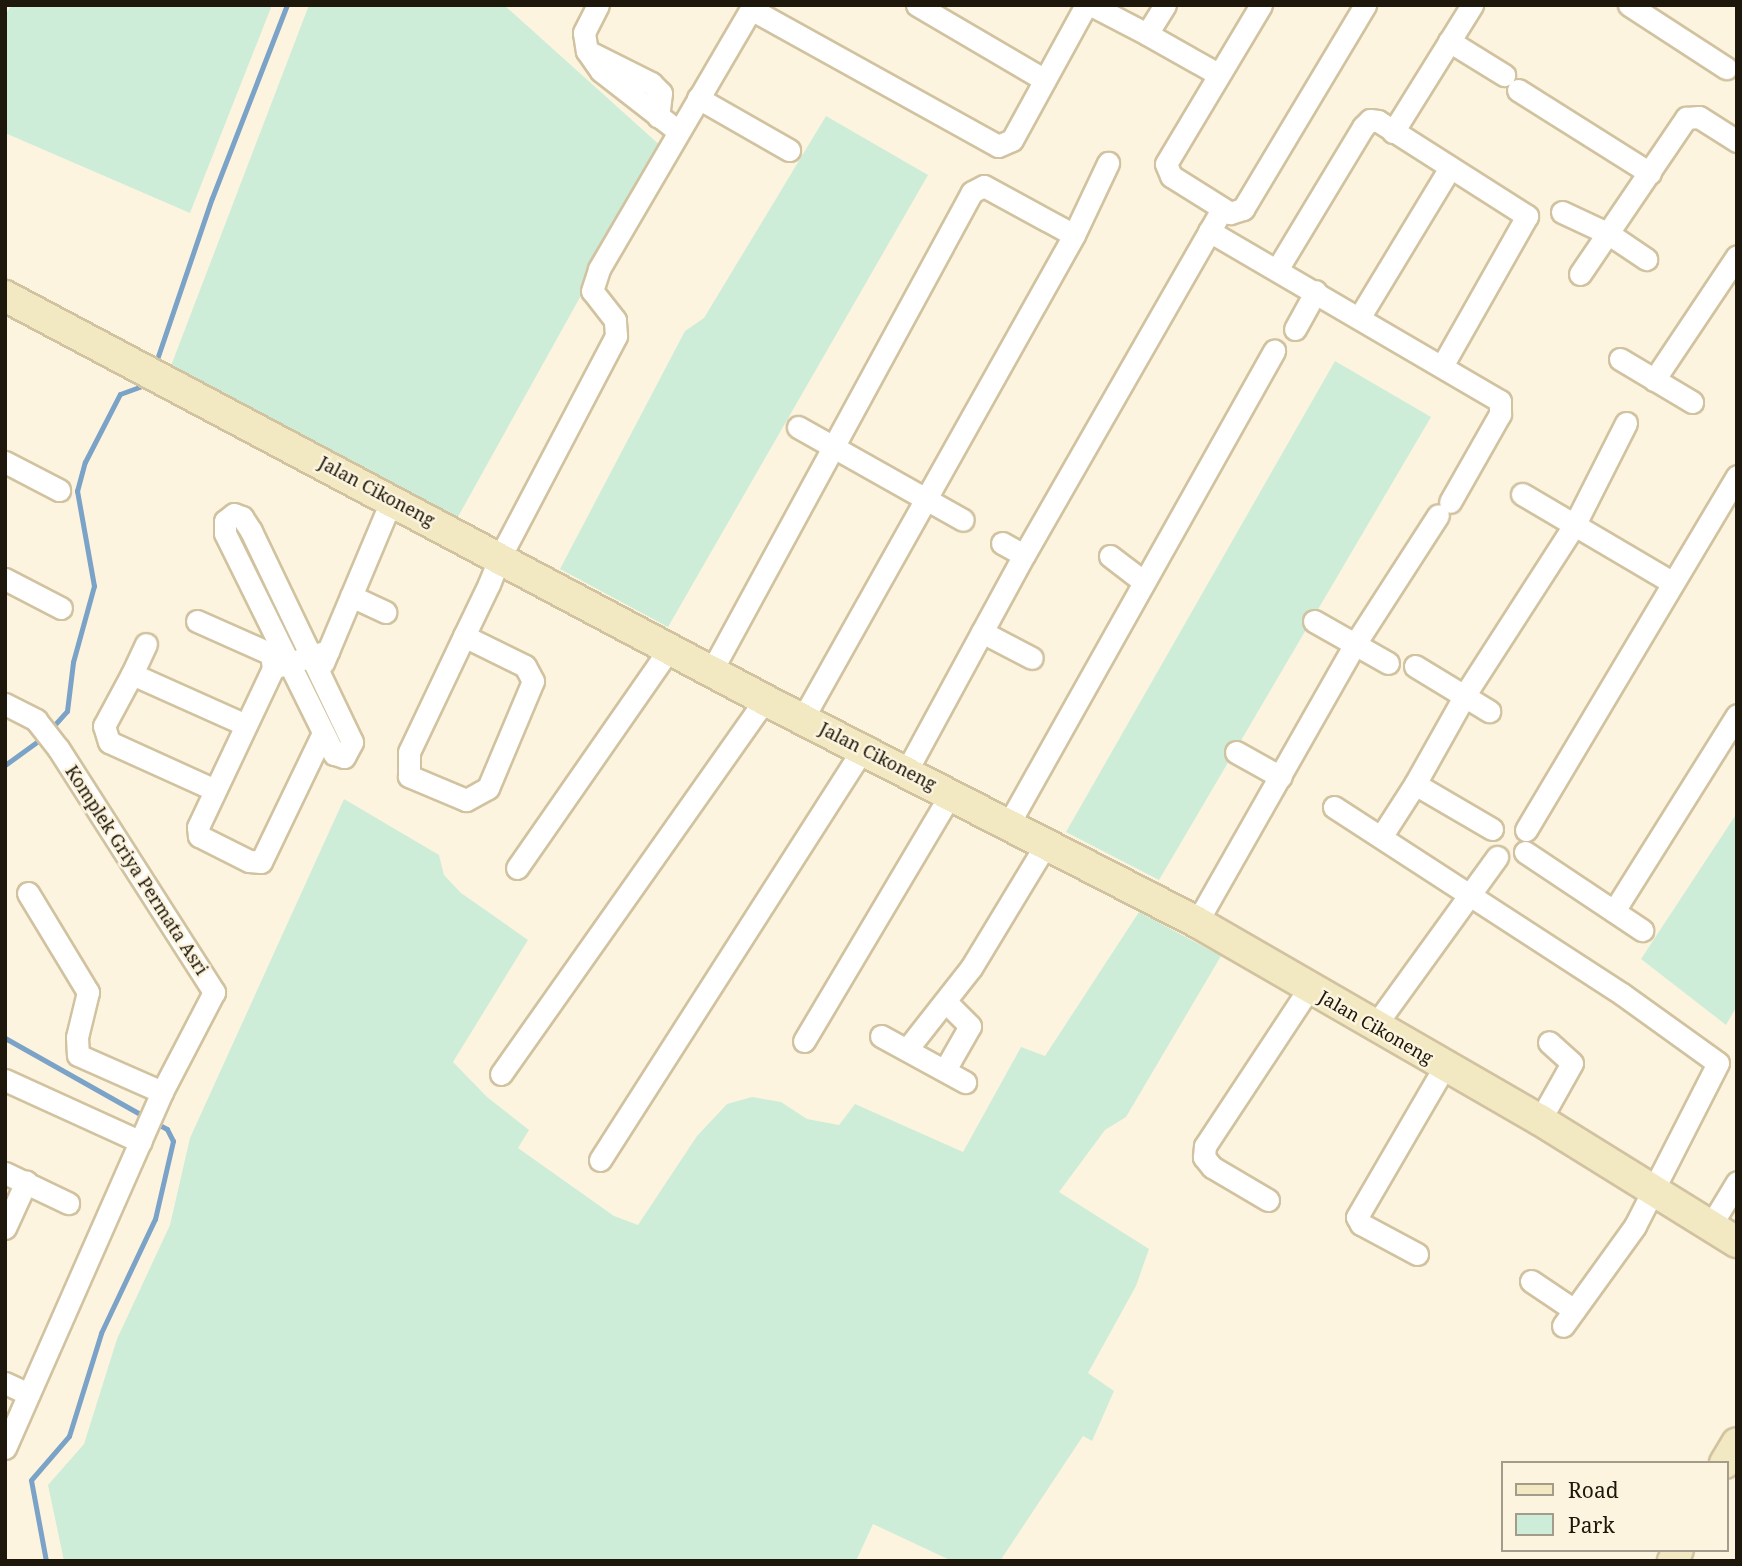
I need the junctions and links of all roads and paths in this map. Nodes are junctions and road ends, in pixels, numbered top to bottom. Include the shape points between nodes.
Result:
1 (598, 5) edge
2 (917, 5) edge
3 (1089, 5) edge
4 (1166, 5) edge
5 (1261, 5) edge
6 (1365, 5) edge
7 (1472, 5) edge
8 (1629, 5) edge
9 (752, 7) edge
10 (1147, 34) junction
11 (1449, 41) junction
12 (1726, 68) dead end
13 (1217, 74) junction
14 (1045, 80) junction
15 (698, 98) junction
16 (678, 131) junction
17 (1393, 132) junction
18 (1737, 141) edge
19 (789, 150) dead end
20 (1108, 163) dead end
21 (1450, 168) junction
22 (1650, 173) junction
23 (1222, 209) junction
24 (1562, 212) dead end
25 (1209, 231) junction
26 (1074, 234) junction
27 (1609, 234) junction
28 (1737, 256) edge
29 (1646, 260) dead end
30 (1278, 268) junction
31 (1580, 274) dead end
32 (1316, 291) junction
33 (5, 296) edge
34 (1359, 318) junction
35 (1295, 329) dead end
36 (1274, 351) dead end
37 (1620, 359) dead end
38 (1442, 366) junction
39 (1654, 380) junction
40 (1692, 402) dead end
41 (1626, 423) dead end
42 (798, 427) dead end
43 (834, 449) junction
44 (5, 462) edge
45 (1737, 476) edge
46 (59, 490) dead end
47 (1522, 494) dead end
48 (392, 499) junction
49 (926, 501) junction
50 (963, 520) dead end
51 (1576, 522) junction
52 (1002, 543) dead end
53 (1024, 555) junction
54 (1110, 556) dead end
55 (500, 557) junction
56 (5, 579) edge
57 (1144, 582) junction
58 (1673, 583) junction
59 (351, 596) junction
60 (61, 608) dead end
61 (385, 612) dead end
62 (197, 621) dead end
63 (1314, 621) dead end
64 (982, 632) junction
65 (464, 636) junction
66 (146, 644) dead end
67 (1355, 644) junction
68 (670, 648) junction
69 (1032, 658) dead end
70 (319, 662) junction
71 (1388, 663) dead end
72 (1415, 666) dead end
73 (281, 667) junction
74 (712, 670) junction
75 (132, 674) junction
76 (1466, 693) junction
77 (305, 696) junction
78 (765, 700) junction
79 (5, 704) edge
80 (1489, 711) dead end
81 (1737, 715) edge
82 (803, 718) junction
83 (244, 724) junction
84 (323, 733) junction
85 (863, 749) junction
86 (1236, 752) dead end
87 (906, 772) junction
88 (1281, 777) junction
89 (1415, 784) junction
90 (215, 790) junction
91 (951, 793) junction
92 (1334, 807) dead end
93 (1008, 825) junction
94 (1492, 829) junction
95 (1525, 830) junction
96 (1381, 837) junction
97 (1045, 846) junction
98 (1525, 852) junction
99 (1497, 857) junction
100 (517, 868) dead end
101 (28, 893) dead end
102 (1470, 898) junction
103 (1614, 911) junction
104 (1197, 922) junction
105 (1642, 930) dead end
106 (1309, 988) junction
107 (946, 1002) junction
108 (1374, 1027) junction
109 (881, 1036) dead end
110 (804, 1041) dead end
111 (1549, 1042) dead end
112 (908, 1048) junction
113 (1445, 1066) junction
114 (946, 1068) junction
115 (501, 1074) dead end
116 (5, 1080) edge
117 (965, 1082) dead end
118 (162, 1092) junction
119 (1540, 1120) junction
120 (147, 1130) junction
121 (600, 1160) dead end
122 (5, 1173) edge
123 (26, 1182) junction
124 (1737, 1182) edge
125 (1654, 1191) junction
126 (1268, 1200) dead end
127 (68, 1202) dead end
128 (1712, 1225) junction
129 (5, 1228) edge
130 (1737, 1242) edge
131 (1417, 1255) dead end
132 (1531, 1281) dead end
133 (5, 1383) edge
134 (29, 1394) junction
135 (1737, 1443) edge
136 (5, 1448) edge
137 (1726, 1461) edge

1 - 16 street via 584,33 587,51 651,83 661,93 658,117
2 - 14 street
3 - 10 street
3 - 14 street
4 - 10 street
5 - 13 street
6 - 23 street via 1243,209 1230,213
7 - 11 street
8 - 12 street
9 - 14 street via 998,146 1012,140
9 - 15 street
10 - 13 street
11 - 17 street
11 - 22 street
13 - 23 street via 1166,164 1171,176
15 - 16 street
15 - 19 street
16 - 55 street via 593,286 593,296 615,320 615,336
17 - 21 street
17 - 30 street via 1378,121 1370,120 1363,127
18 - 22 street via 1699,117 1686,118
20 - 26 street
21 - 34 street
21 - 38 street via 1524,212 1527,220
22 - 27 street
23 - 25 street
24 - 27 street
25 - 30 street
25 - 53 street
26 - 43 street via 984,186 977,187
26 - 49 street
27 - 29 street
27 - 31 street
28 - 39 street
30 - 32 street
32 - 34 street
32 - 35 street
33 - 48 street, Jalan Cikoneng
34 - 38 street
36 - 57 street
37 - 39 street
38 - 67 street via 1491,394 1502,407 1444,508
39 - 40 street
41 - 51 street
42 - 43 street
43 - 49 street
43 - 74 street
44 - 46 street
45 - 58 street
47 - 51 street
48 - 55 street, Jalan Cikoneng
48 - 59 street
49 - 50 street
49 - 82 street
51 - 58 street
51 - 76 street
52 - 53 street
53 - 64 street
54 - 57 street
55 - 65 street
55 - 68 street, Jalan Cikoneng
56 - 60 street
57 - 93 street
58 - 95 street
59 - 61 street
59 - 70 street
62 - 73 street via 271,654
63 - 67 street
64 - 69 street
64 - 87 street
65 - 65 street via 409,752 407,768 409,776 466,800 488,788 533,681 525,666
66 - 75 street
67 - 71 street
67 - 88 street
68 - 74 street, Jalan Cikoneng
68 - 100 street
70 - 73 street
70 - 73 street via 251,531 244,519 234,514 225,521 225,534
70 - 77 street
70 - 84 street via 352,742 351,752 336,756
72 - 76 street
73 - 77 street
73 - 83 street
74 - 78 street, Jalan Cikoneng
75 - 83 street
75 - 90 street via 104,726 105,738
76 - 80 street
76 - 89 street
77 - 84 street
78 - 82 street, Jalan Cikoneng
78 - 115 street
79 - 118 street, Komplek Griya Permata Asri via 36,720 58,748 214,988
81 - 103 street
82 - 85 street, Jalan Cikoneng
83 - 90 street
84 - 90 street via 261,862 249,861 200,836 198,827
85 - 87 street, Jalan Cikoneng
85 - 121 street
86 - 88 street
87 - 91 street, Jalan Cikoneng
88 - 104 street
89 - 94 street
89 - 96 street
91 - 93 street, Jalan Cikoneng
91 - 110 street
92 - 96 street
93 - 97 street, Jalan Cikoneng
94 - 95 street via 1513,821
94 - 99 street via 1488,844
95 - 98 street
96 - 102 street
97 - 104 street, Jalan Cikoneng
97 - 107 street
98 - 99 street via 1512,860
98 - 103 street
99 - 102 street
101 - 118 street via 86,987 78,1055
102 - 108 street
102 - 125 street via 1622,993 1718,1063
103 - 105 street
104 - 106 street, Jalan Cikoneng
106 - 108 street, Jalan Cikoneng
106 - 126 street via 1205,1146 1212,1167
107 - 112 street
107 - 114 street via 970,1026
108 - 113 street, Jalan Cikoneng
109 - 112 street
111 - 119 street via 1573,1063
112 - 114 street
113 - 119 street, Jalan Cikoneng
113 - 131 street via 1357,1217 1361,1224
114 - 117 street
116 - 120 street
118 - 120 street, Komplek Griya Permata Asri
119 - 125 street, Jalan Cikoneng
120 - 134 street, Komplek Griya Permata Asri
122 - 123 street
123 - 127 street
123 - 129 street
124 - 128 street
125 - 128 street, Jalan Cikoneng
125 - 132 street via 1569,1318
128 - 130 street, Jalan Cikoneng
133 - 134 street
134 - 136 street, Komplek Griya Permata Asri
135 - 137 street

